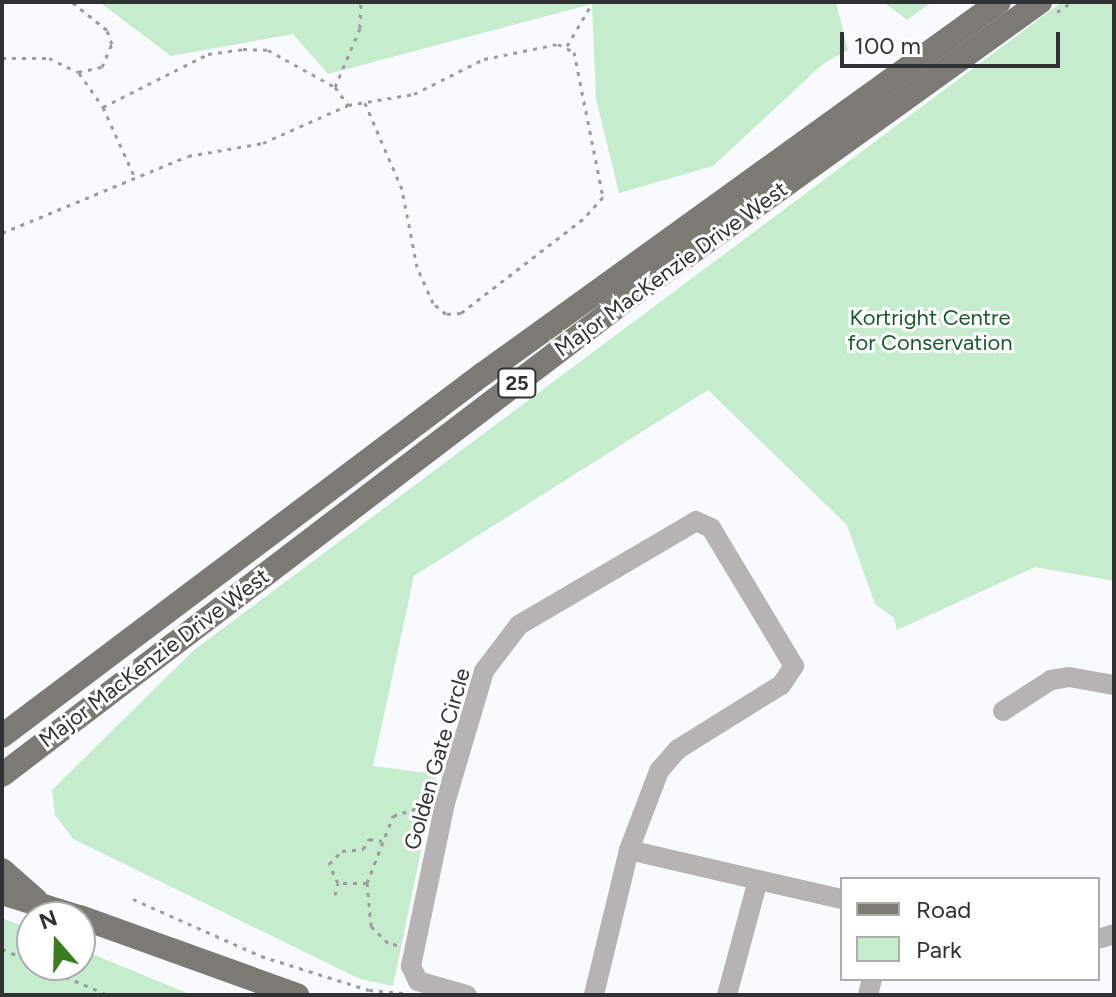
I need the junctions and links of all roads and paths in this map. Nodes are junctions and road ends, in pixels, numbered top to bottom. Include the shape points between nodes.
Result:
1 (72, 2) edge
2 (361, 2) edge
3 (593, 2) edge
4 (999, 2) edge
5 (1040, 2) edge
6 (567, 46) junction
7 (2, 58) edge
8 (78, 72) junction
9 (335, 87) junction
10 (365, 103) junction
11 (348, 105) junction
12 (103, 107) junction
13 (135, 178) junction
14 (2, 233) edge
15 (1114, 685) edge
16 (1003, 711) dead end
17 (2, 736) edge
18 (2, 775) edge
19 (445, 803) junction
20 (382, 841) junction
21 (629, 850) junction
22 (2, 870) edge
23 (758, 880) junction
24 (338, 883) junction
25 (367, 883) junction
26 (2, 893) edge
27 (335, 895) dead end
28 (133, 899) dead end
29 (840, 899) edge
30 (36, 900) joint
31 (96, 923) edge
32 (401, 944) dead end
33 (738, 968) junction
34 (75, 981) edge
35 (406, 993) dead end
36 (108, 995) edge
37 (297, 995) edge
38 (467, 995) edge
39 (594, 995) edge
40 (727, 995) edge
41 (741, 995) edge

1 - 8 path via 107,30 112,44 102,67
2 - 9 path via 360,28
3 - 6 path
4 - 17 main road, Major MacKenzie Drive West / 25 via 495,365
5 - 18 main road, Major MacKenzie Drive West / 25 via 635,293
6 - 10 path via 484,59 414,94
6 - 10 path via 574,52 603,197 583,219 461,313 446,314 433,303 417,267 402,189
7 - 8 path via 49,58
8 - 12 path
9 - 11 path
9 - 12 path via 268,50 243,49 208,54
10 - 11 path
11 - 13 path via 263,143 188,156
12 - 13 path
13 - 14 path
15 - 16 street via 1051,680
19 - 20 path via 396,813
19 - 21 street, Golden Gate Circle via 484,671 519,625 696,521 711,528 794,666 781,685 669,760 646,794
19 - 38 street, Golden Gate Circle via 411,966 418,981
20 - 24 path via 369,839 363,849 335,856 329,872
20 - 25 path
21 - 23 street
21 - 39 street, Golden Gate Circle
22 - 30 main road
23 - 29 street
23 - 33 street
24 - 25 path
24 - 27 path
25 - 32 path via 373,930 388,943
26 - 30 main road
28 - 35 path via 261,956 369,990
31 - 37 main road
33 - 40 street
33 - 41 street
34 - 36 path

